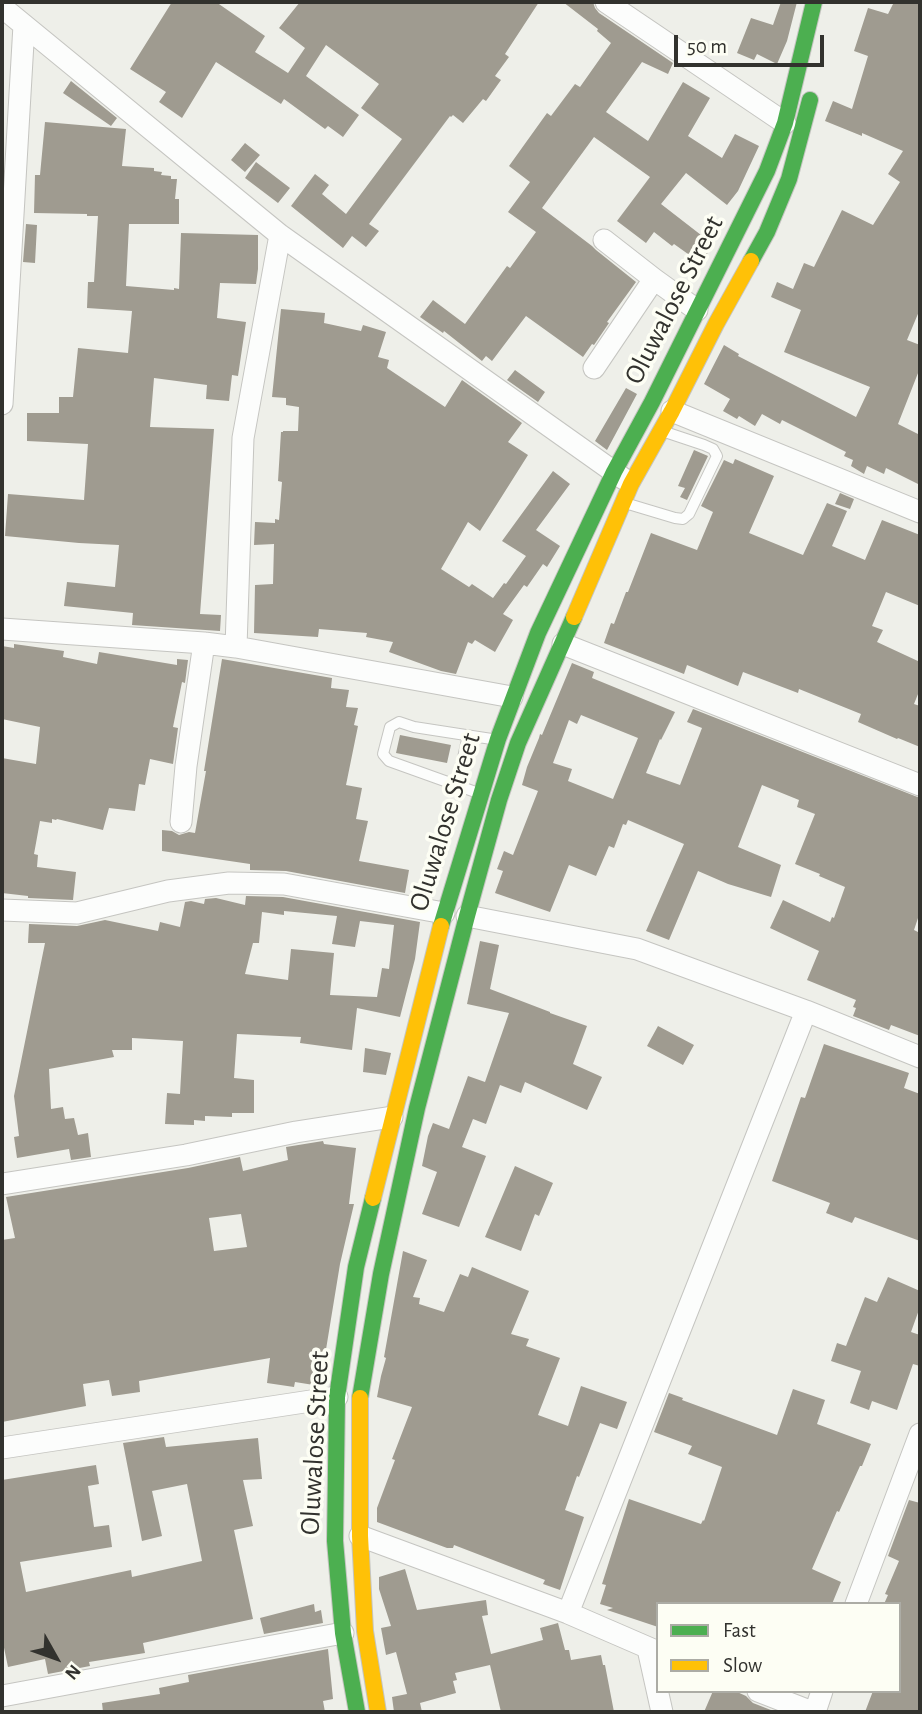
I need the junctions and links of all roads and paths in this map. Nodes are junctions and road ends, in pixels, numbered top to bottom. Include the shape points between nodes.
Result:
1 (606, 2) edge
2 (814, 2) edge
3 (2, 7) edge
4 (24, 25) junction
5 (815, 80) dead end
6 (10, 119) edge
7 (785, 123) junction
8 (280, 235) junction
9 (604, 240) dead end
10 (654, 279) junction
11 (697, 310) junction
12 (594, 368) dead end
13 (3, 373) edge
14 (2, 404) edge
15 (672, 411) junction
16 (661, 430) junction
17 (623, 486) junction
18 (920, 512) edge
19 (2, 629) edge
20 (205, 643) junction
21 (563, 644) junction
22 (236, 647) junction
23 (512, 697) junction
24 (468, 735) junction
25 (498, 740) junction
26 (518, 743) junction
27 (457, 785) junction
28 (920, 785) edge
29 (481, 794) junction
30 (181, 822) dead end
31 (2, 910) edge
32 (444, 913) junction
33 (467, 916) junction
34 (806, 1011) junction
35 (920, 1057) edge
36 (392, 1117) junction
37 (2, 1184) edge
38 (338, 1398) junction
39 (920, 1434) edge
40 (2, 1448) edge
41 (360, 1536) junction
42 (857, 1602) edge
43 (568, 1613) junction
44 (343, 1633) junction
45 (653, 1651) edge
46 (656, 1671) edge
47 (659, 1693) edge
48 (763, 1693) edge
49 (821, 1693) edge
50 (2, 1696) edge
51 (357, 1712) edge
52 (378, 1712) edge
53 (662, 1712) edge
54 (813, 1712) edge

1 - 7 street
2 - 7 street, Oluwalose Street
3 - 4 street
4 - 6 street
4 - 8 street
5 - 15 street, Oluwalose Street via 789,179 767,232
6 - 13 street
7 - 11 street, Oluwalose Street via 767,171
8 - 17 street
8 - 22 street via 243,438
9 - 10 street
10 - 11 street
10 - 12 street
11 - 17 street, Oluwalose Street via 652,402
13 - 14 street
15 - 16 street, Oluwalose Street
15 - 18 street
16 - 17 street, Oluwalose Street
16 - 17 lane via 704,444 717,456 690,514 675,518
17 - 21 street, Oluwalose Street
17 - 23 street, Oluwalose Street via 538,633
19 - 20 street
20 - 22 street
20 - 30 street
21 - 26 street, Oluwalose Street
21 - 28 street
22 - 23 street
23 - 25 street, Oluwalose Street
24 - 25 lane
24 - 27 lane
24 - 27 lane via 399,722 390,727 383,754 389,761
25 - 26 lane
25 - 29 street, Oluwalose Street
26 - 33 street, Oluwalose Street
27 - 29 lane
29 - 32 street, Oluwalose Street
31 - 32 street via 77,913 168,891 229,883 284,884
32 - 36 street, Oluwalose Street
33 - 34 street via 637,949
33 - 41 street, Oluwalose Street via 417,1108 381,1274 360,1397
34 - 35 street
34 - 43 street
36 - 37 street
36 - 38 street, Oluwalose Street via 356,1268
38 - 40 street
38 - 44 street, Oluwalose Street via 335,1541
39 - 42 street
41 - 43 street
41 - 52 street, Oluwalose Street via 365,1631
43 - 45 street
44 - 50 street
44 - 51 street, Oluwalose Street
45 - 46 street
47 - 53 street
48 - 54 street
49 - 54 street

